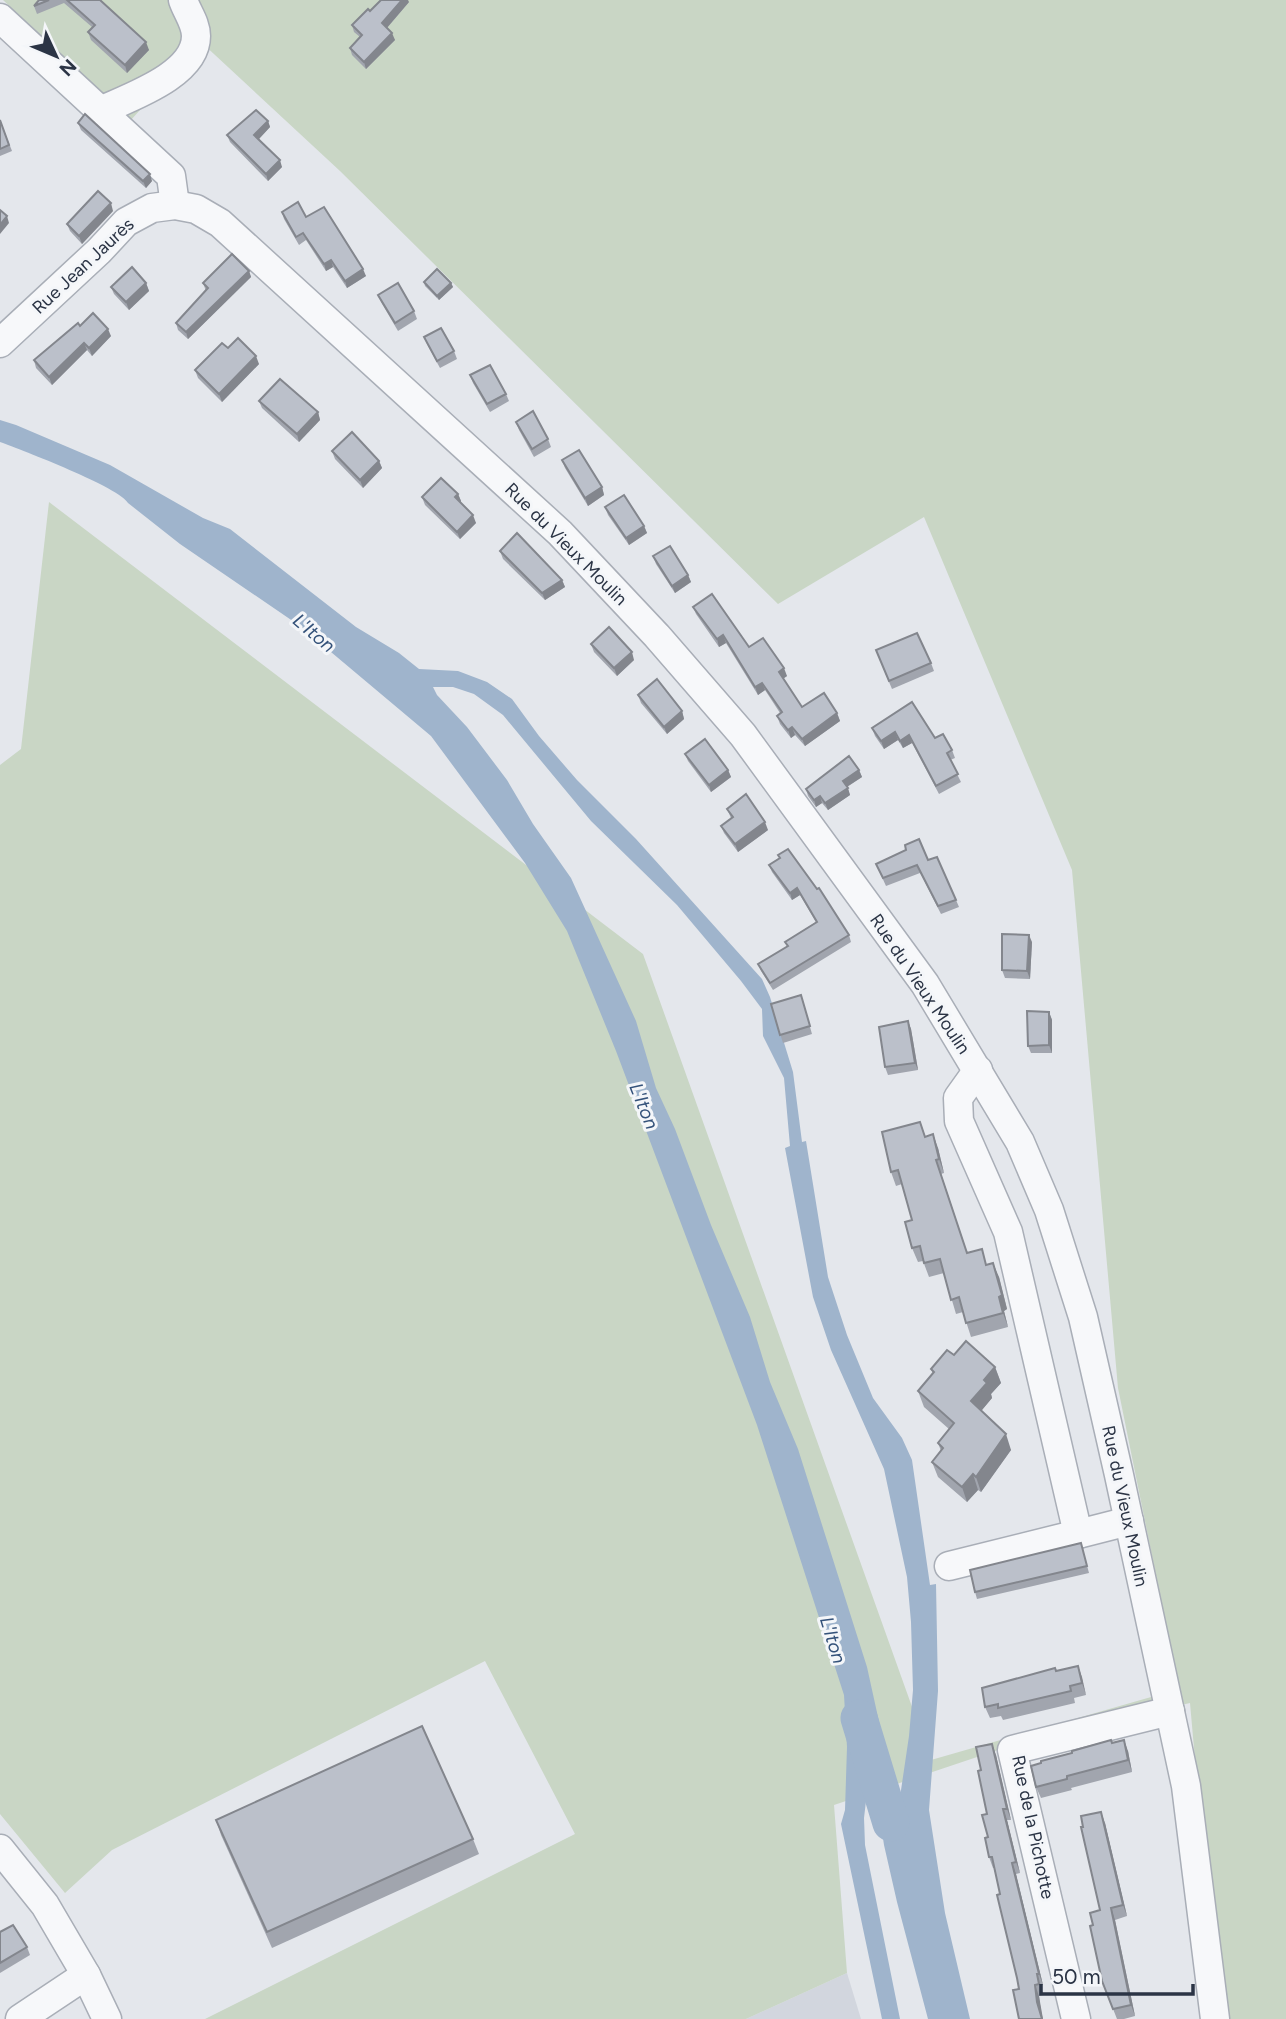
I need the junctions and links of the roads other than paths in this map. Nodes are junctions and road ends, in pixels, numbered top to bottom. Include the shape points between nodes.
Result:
1 (183, 0) edge
2 (0, 18) edge
3 (100, 111) junction
4 (175, 205) junction
5 (0, 343) edge
6 (978, 1070) junction
7 (1129, 1521) junction
8 (1078, 1534) junction
9 (949, 1566) dead end
10 (1170, 1711) junction
11 (0, 1849) edge
12 (86, 1975) junction
13 (20, 2019) edge
14 (107, 2019) edge
15 (1076, 2019) edge
16 (1215, 2019) edge

1 - 3 street via 196,38 183,66 161,82
2 - 3 street
3 - 4 street via 172,176
4 - 5 street, Rue Jean Jaurès via 152,208 126,222
4 - 6 street, Rue du Vieux Moulin via 196,209 220,223 560,533 657,636 743,735 925,984
6 - 7 street, Rue du Vieux Moulin via 1020,1142 1049,1210 1083,1317
6 - 8 street via 958,1098 959,1121 1008,1232
7 - 8 street
7 - 10 street, Rue du Vieux Moulin
8 - 9 street
10 - 15 street, Rue de la Pichotte via 1012,1750
10 - 16 street, Rue du Vieux Moulin via 1186,1786
11 - 12 street via 45,1905
12 - 13 street
12 - 14 street

